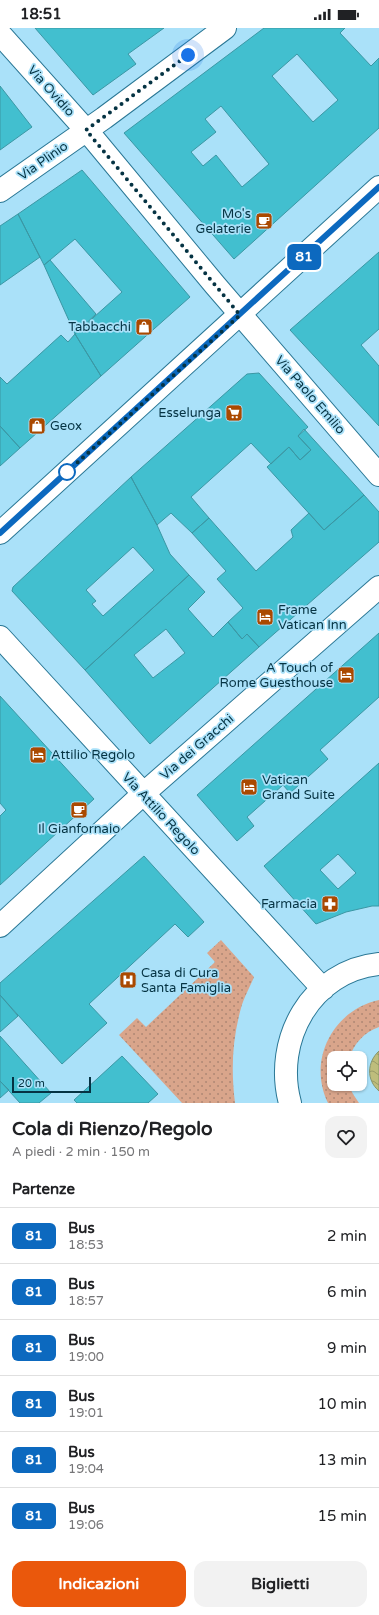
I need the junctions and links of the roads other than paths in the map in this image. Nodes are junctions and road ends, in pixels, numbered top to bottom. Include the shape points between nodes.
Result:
1 (225, 28) edge
2 (0, 34) edge
3 (86, 130) junction
4 (379, 187) edge
5 (0, 191) edge
6 (240, 315) junction
7 (379, 475) edge
8 (0, 533) edge
9 (379, 587) edge
10 (0, 637) edge
11 (143, 794) junction
12 (0, 926) edge
13 (379, 964) edge
14 (323, 989) junction
15 (290, 1103) edge

1 - 3 street, Via Plinio
2 - 3 street, Via Ovidio
3 - 5 street, Via Plinio
3 - 6 street, Via Ovidio
4 - 6 street
6 - 7 street, Via Paolo Emilio
6 - 8 street
9 - 11 street, Via dei Gracchi
10 - 11 street, Via Attilio Regolo
11 - 12 street, Via dei Gracchi
11 - 14 street, Via Attilio Regolo
13 - 14 street via 350,972
14 - 15 street via 306,1007 287,1047 285,1077

